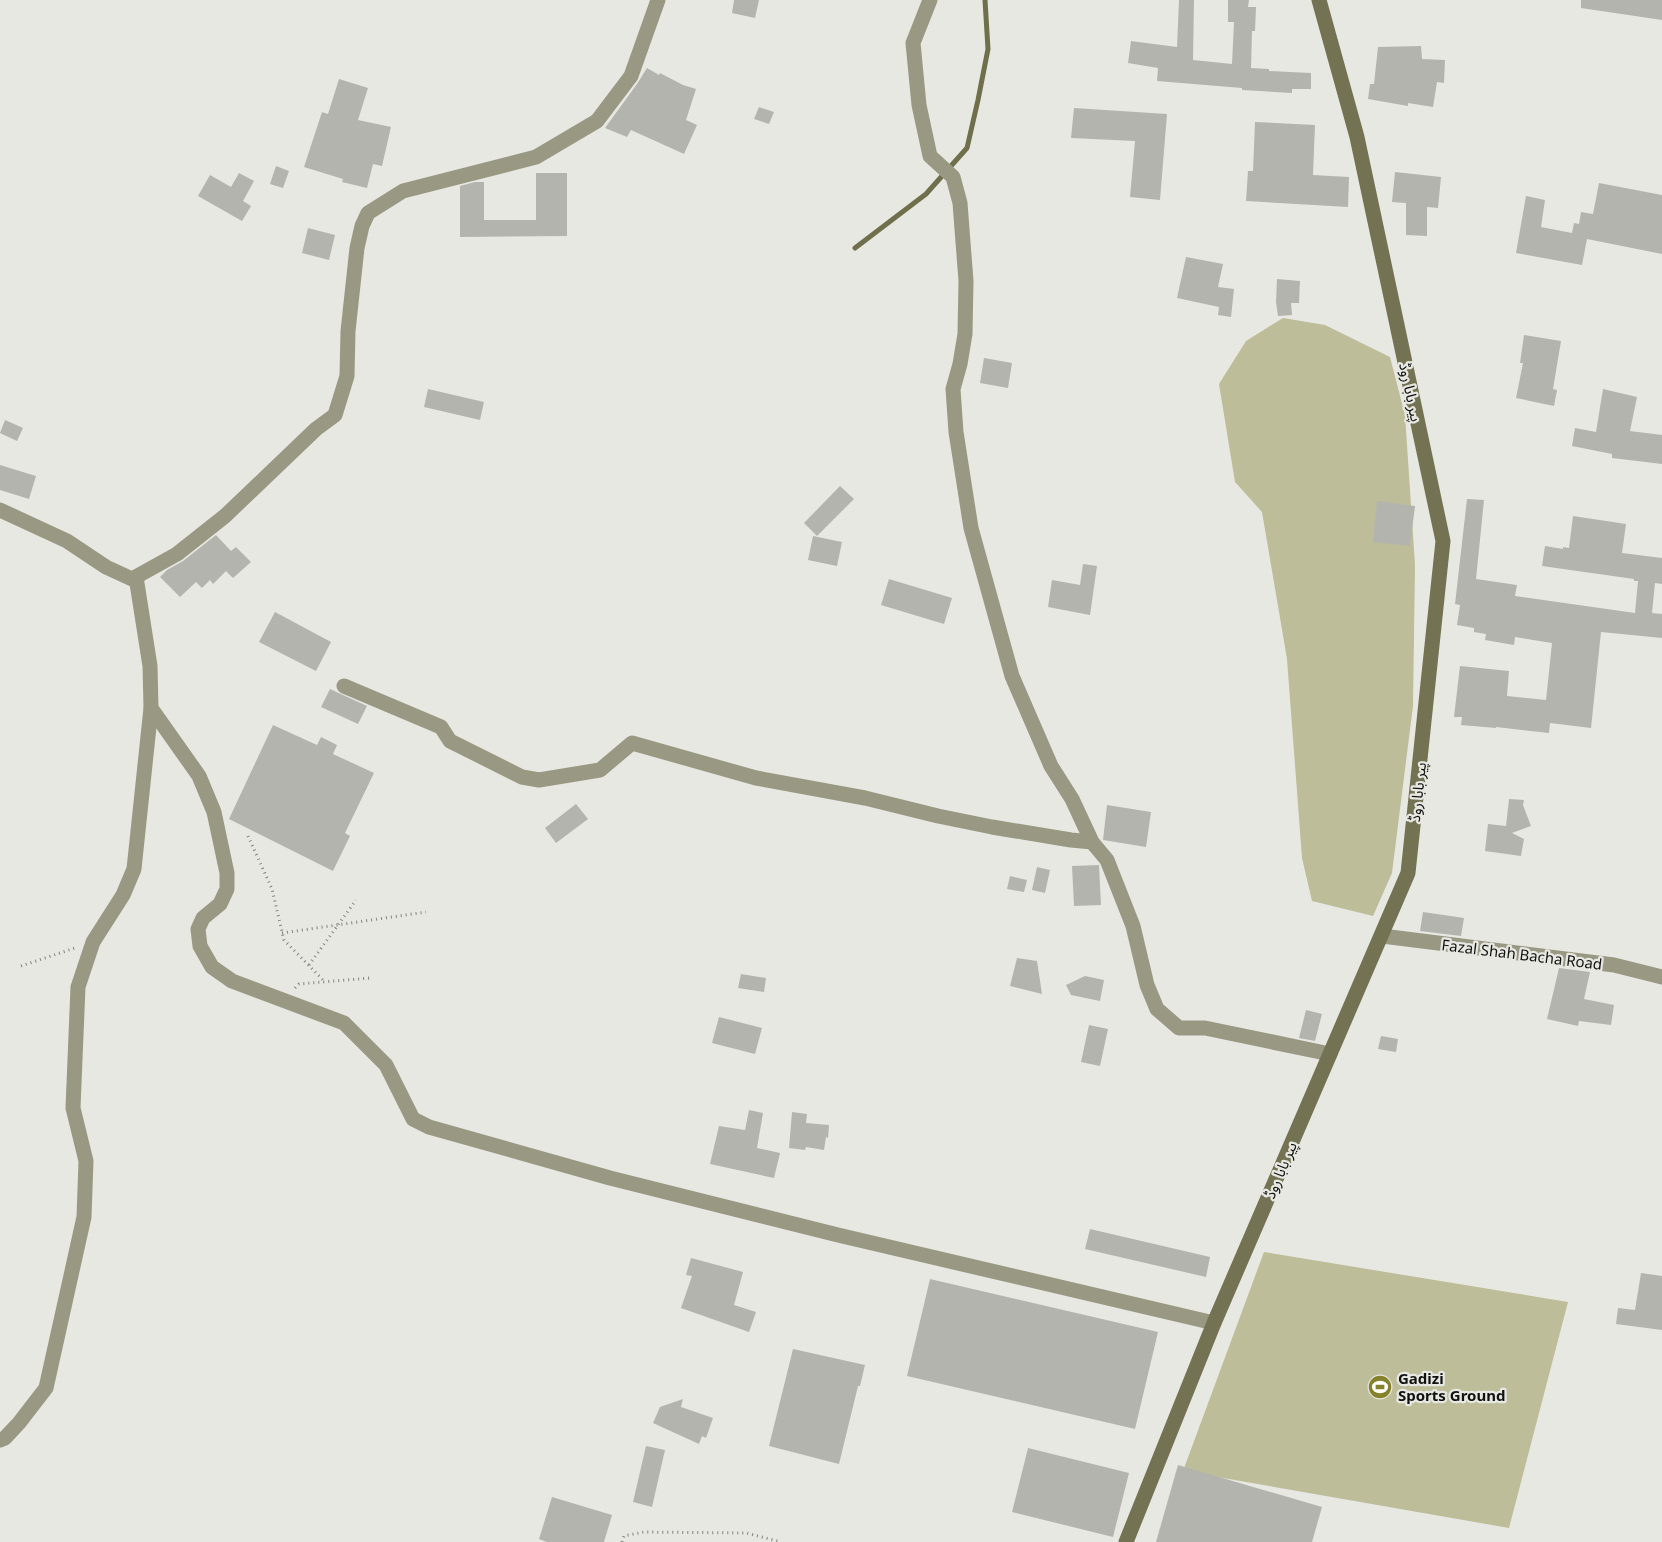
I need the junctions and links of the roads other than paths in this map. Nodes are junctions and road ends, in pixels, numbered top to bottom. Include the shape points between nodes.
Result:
1 (658, 0) edge
2 (930, 0) edge
3 (1318, 0) edge
4 (0, 510) edge
5 (136, 577) junction
6 (344, 686) dead end
7 (150, 708) junction
8 (1092, 842) junction
9 (1382, 936) junction
10 (1662, 977) edge
11 (1330, 1054) junction
12 (1214, 1323) junction
13 (0, 1440) edge
14 (1126, 1542) edge

1 - 5 street via 632,76 596,121 536,157 402,191 368,213 356,248 347,376 335,415 316,429 225,516 177,554
2 - 8 street via 913,43 919,105 930,156 954,177 960,203 966,334 953,389 956,432 971,528 1012,676 1051,766 1072,799
3 - 9 main road, پیر بابا روڈ via 1357,137 1443,541 1408,872
4 - 5 street via 67,541 106,567 132,579
5 - 7 street via 150,666
6 - 8 street via 441,727 450,741 522,776 539,780 600,770 632,743 756,778 865,798 992,827
7 - 12 street via 199,776 214,812 227,873 227,889 220,904 203,918 198,929 200,946 212,967 232,981 344,1023 386,1065 413,1119 428,1127 610,1178
7 - 13 street via 134,869 123,895 93,942 78,987 73,1108 86,1161 84,1217 46,1388 19,1423
8 - 11 street via 1107,860 1134,926 1147,985 1157,1009 1179,1028 1205,1028
9 - 10 street, Fazal Shah Bacha Road via 1614,965
9 - 11 main road, پیر بابا روڈ
11 - 12 main road, پیر بابا روڈ
12 - 14 main road, پیر بابا روڈ

